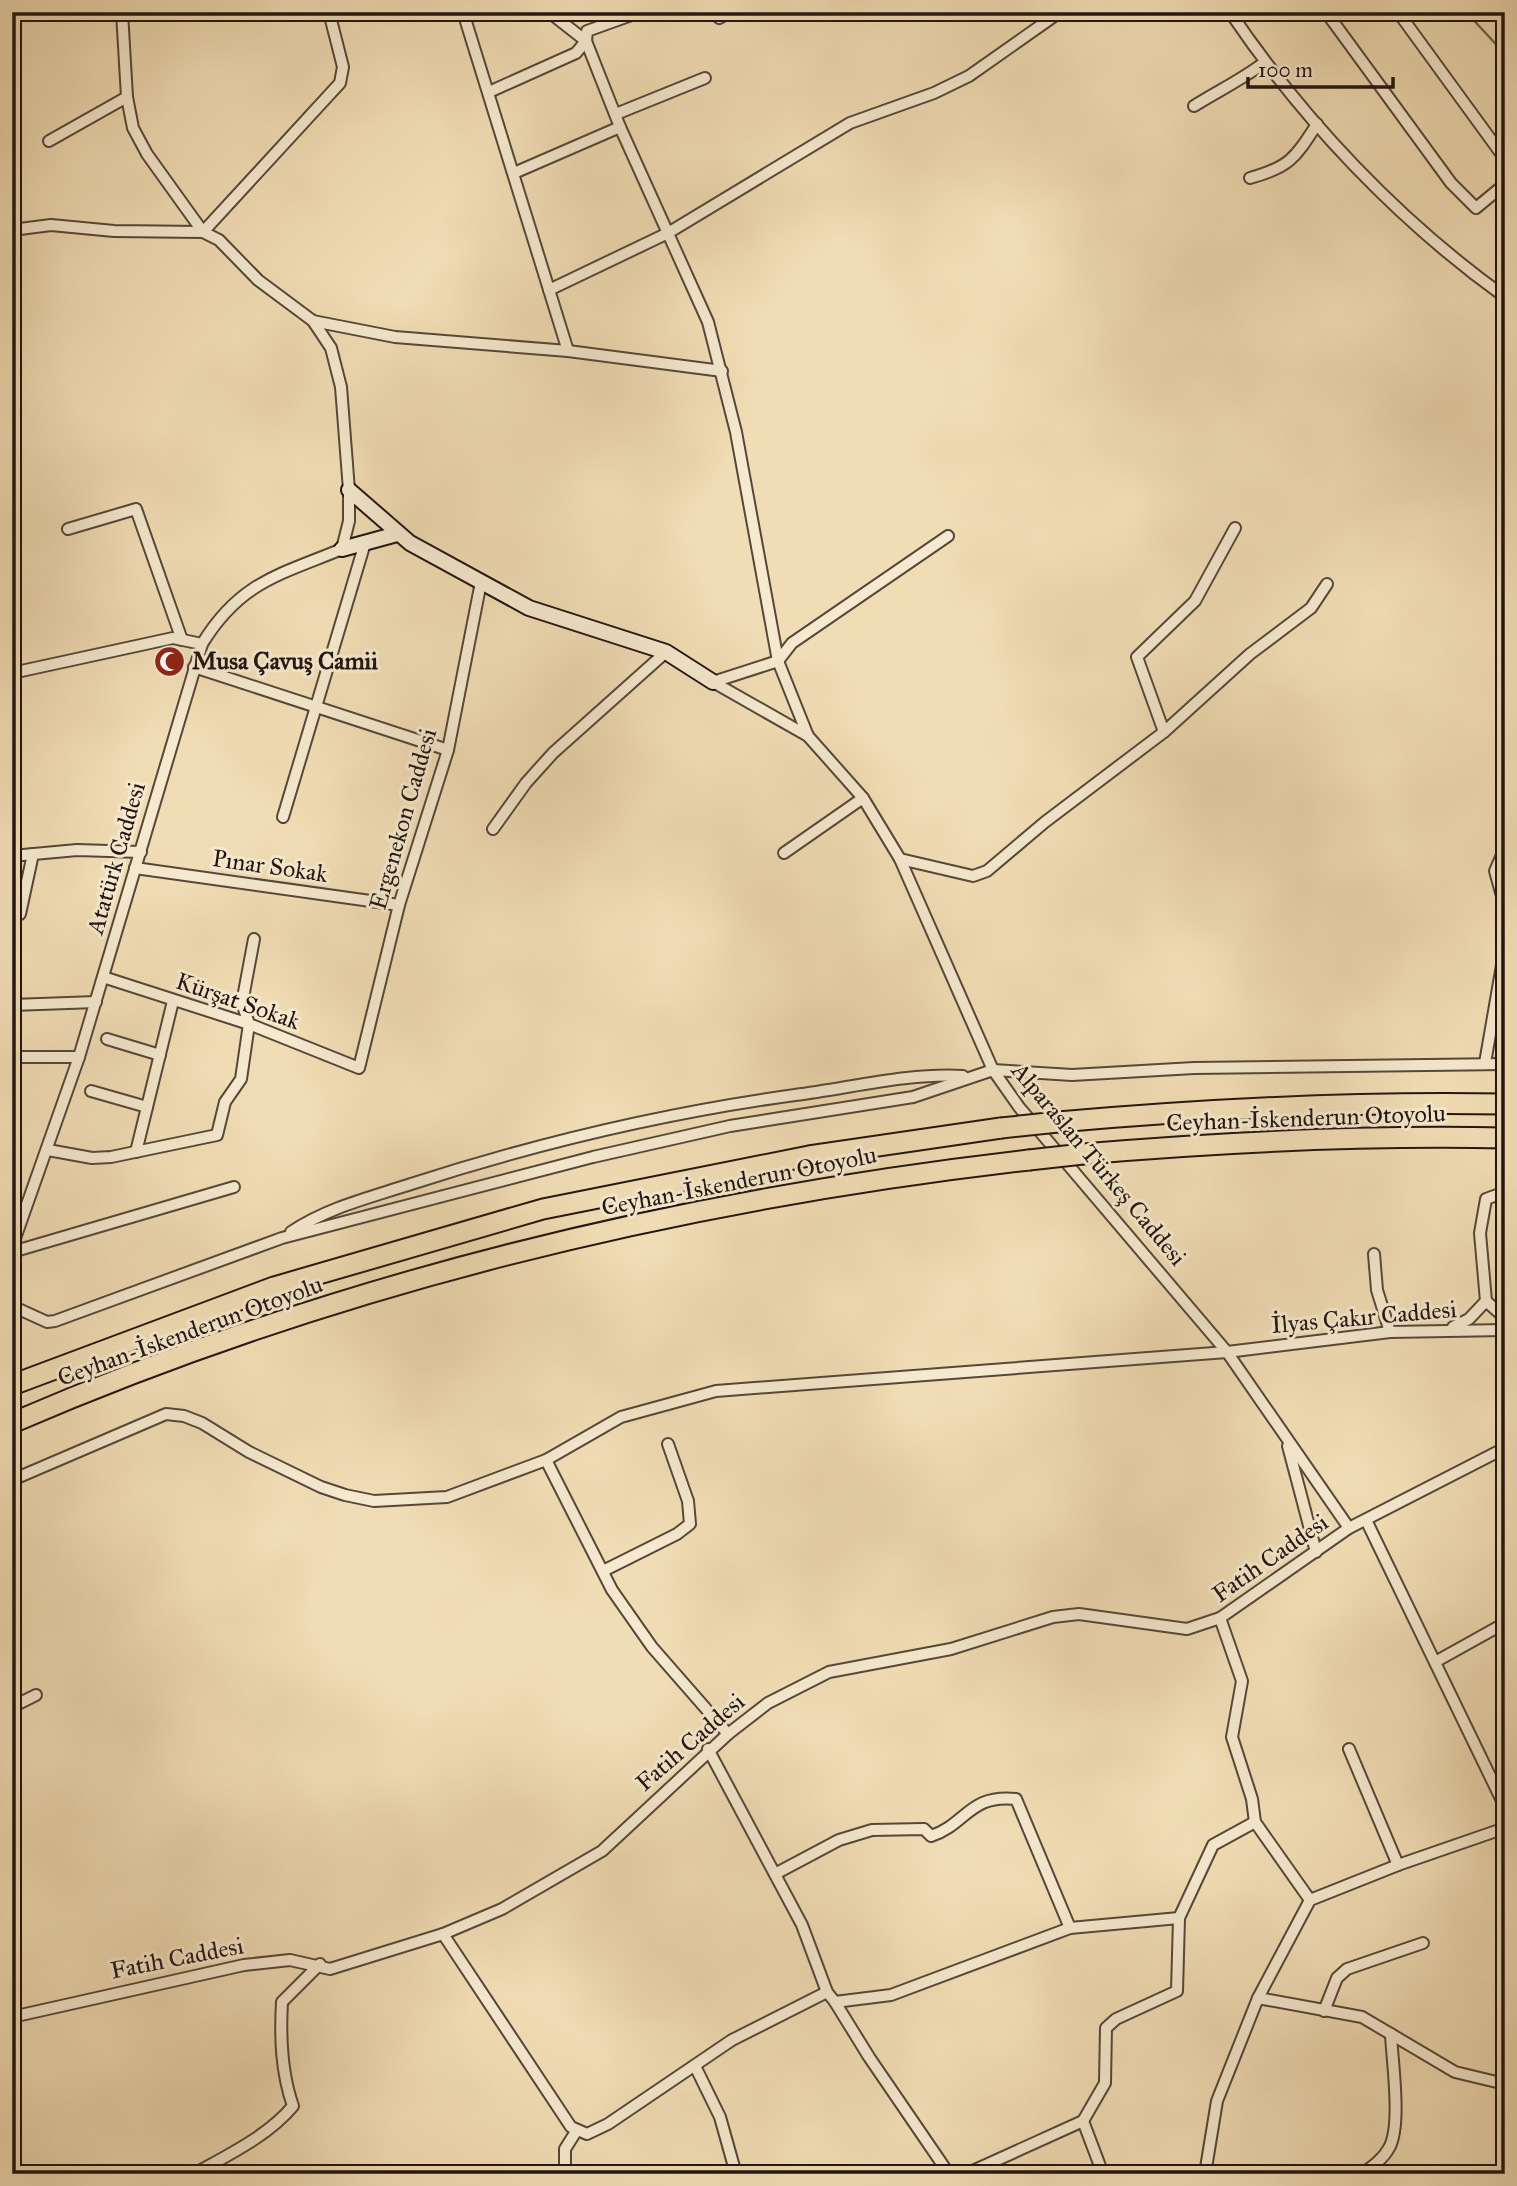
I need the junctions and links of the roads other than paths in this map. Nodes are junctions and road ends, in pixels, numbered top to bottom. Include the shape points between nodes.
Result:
1 (122, 12) edge
2 (329, 12) edge
3 (463, 12) edge
4 (549, 12) edge
5 (640, 12) edge
6 (712, 12) edge
7 (730, 12) edge
8 (1059, 12) edge
9 (1230, 12) edge
10 (1326, 12) edge
11 (1398, 12) edge
12 (586, 41) junction
13 (1265, 62) junction
14 (705, 78) dead end
15 (489, 92) junction
16 (127, 97) junction
17 (1194, 106) dead end
18 (616, 114) junction
19 (1317, 124) junction
20 (620, 127) junction
21 (49, 141) dead end
22 (1505, 159) edge
23 (514, 173) junction
24 (1250, 178) dead end
25 (1505, 184) edge
26 (12, 230) edge
27 (203, 232) junction
28 (668, 233) junction
29 (550, 289) junction
30 (1505, 297) edge
31 (313, 321) junction
32 (568, 351) junction
33 (722, 371) junction
34 (12, 479) edge
35 (12, 486) edge
36 (349, 490) junction
37 (1235, 528) dead end
38 (68, 529) dead end
39 (397, 534) junction
40 (948, 536) dead end
41 (365, 543) junction
42 (342, 549) junction
43 (481, 582) junction
44 (1327, 584) dead end
45 (182, 640) junction
46 (202, 645) junction
47 (666, 652) junction
48 (778, 661) junction
49 (194, 667) junction
50 (12, 673) edge
51 (713, 682) junction
52 (318, 706) junction
53 (1164, 732) junction
54 (808, 736) junction
55 (448, 750) junction
56 (863, 798) junction
57 (283, 817) dead end
58 (493, 829) dead end
59 (1505, 848) edge
60 (141, 852) junction
61 (784, 853) dead end
62 (33, 854) junction
63 (12, 856) edge
64 (900, 859) junction
65 (135, 868) junction
66 (399, 905) junction
67 (1505, 907) edge
68 (20, 914) dead end
69 (254, 939) dead end
70 (1505, 948) edge
71 (1503, 968) edge
72 (103, 977) junction
73 (173, 1001) junction
74 (96, 1002) junction
75 (12, 1005) edge
76 (249, 1024) junction
77 (107, 1039) dead end
78 (160, 1055) junction
79 (12, 1057) edge
80 (79, 1057) junction
81 (1485, 1063) junction
82 (1505, 1064) edge
83 (359, 1068) joint
84 (993, 1070) junction
85 (973, 1076) junction
86 (91, 1091) dead end
87 (1505, 1104) edge
88 (147, 1107) junction
89 (1505, 1138) edge
90 (48, 1150) junction
91 (136, 1152) junction
92 (234, 1187) dead end
93 (1505, 1192) edge
94 (282, 1238) junction
95 (12, 1250) edge
96 (1374, 1254) dead end
97 (1486, 1301) junction
98 (12, 1306) edge
99 (1505, 1318) edge
100 (1446, 1330) junction
101 (1505, 1330) edge
102 (1390, 1332) junction
103 (1227, 1352) junction
104 (12, 1385) edge
105 (12, 1423) edge
106 (1286, 1437) junction
107 (668, 1444) dead end
108 (1505, 1448) edge
109 (546, 1460) junction
110 (12, 1480) edge
111 (1366, 1520) junction
112 (1349, 1528) junction
113 (1316, 1552) junction
114 (603, 1571) junction
115 (1220, 1618) junction
116 (1505, 1623) edge
117 (1435, 1662) junction
118 (36, 1695) dead end
119 (12, 1707) edge
120 (728, 1734) junction
121 (708, 1749) junction
122 (1349, 1749) dead end
123 (1505, 1807) edge
124 (1255, 1822) junction
125 (1505, 1828) edge
126 (1398, 1865) junction
127 (775, 1874) junction
128 (1310, 1900) junction
129 (1179, 1918) junction
130 (1070, 1928) junction
131 (443, 1934) junction
132 (1423, 1943) dead end
133 (320, 1964) junction
134 (827, 1992) junction
135 (1258, 1998) junction
136 (835, 2002) junction
137 (1324, 2011) junction
138 (12, 2017) edge
139 (1391, 2034) junction
140 (695, 2066) junction
141 (1505, 2084) edge
142 (1083, 2121) junction
143 (577, 2130) junction
144 (194, 2174) edge
145 (565, 2174) edge
146 (736, 2174) edge
147 (949, 2174) edge
148 (966, 2174) edge
149 (1103, 2174) edge
150 (1205, 2174) edge
151 (1362, 2174) edge

1 - 16 street
2 - 27 street via 343,67 340,83
3 - 15 street
4 - 12 street
5 - 12 street via 587,31
6 - 7 street via 719,18
8 - 28 street via 968,76 849,123
9 - 13 street
10 - 25 street via 1451,183 1476,208
11 - 22 street
12 - 15 street via 576,53
12 - 18 street
13 - 17 street
13 - 19 street
14 - 18 street
15 - 23 street
16 - 21 street
16 - 27 street via 133,128 147,153
18 - 20 street
19 - 24 street via 1300,151 1280,170
19 - 30 street via 1405,214 1462,266
20 - 23 street
20 - 28 street
23 - 29 street
26 - 27 street via 51,225
27 - 31 street via 219,240 258,280
28 - 29 street
28 - 33 street via 708,322
29 - 32 street
31 - 32 street via 395,337
31 - 36 street via 331,348 341,387
32 - 33 street
33 - 48 street
34 - 35 street
36 - 39 street
36 - 42 street via 349,521
37 - 53 street via 1195,601 1137,657
38 - 45 street via 135,509
39 - 41 street
39 - 43 street
40 - 48 street via 792,643
41 - 42 street
41 - 52 street
42 - 46 street, Atatürk Caddesi via 254,585 217,620
43 - 47 street via 529,608
43 - 55 street, Ergenekon Caddesi
44 - 53 street via 1311,608 1250,654
45 - 46 street
45 - 50 street via 173,638
46 - 49 street, Atatürk Caddesi
47 - 51 street
47 - 58 street via 553,753
48 - 51 street
48 - 54 street
49 - 52 street
49 - 60 street, Atatürk Caddesi
51 - 54 street
52 - 55 street
52 - 57 street
53 - 64 street via 987,871 973,876
54 - 56 street, Alparaslan Türkeş Caddesi
55 - 66 street, Ergenekon Caddesi
56 - 61 street
56 - 64 street, Alparaslan Türkeş Caddesi
59 - 67 street via 1495,871
60 - 62 street
60 - 65 street, Atatürk Caddesi
62 - 63 street
62 - 68 street
64 - 84 street, Alparaslan Türkeş Caddesi
65 - 66 street, Pınar Sokak
65 - 72 street, Atatürk Caddesi
66 - 83 street, Ergenekon Caddesi
69 - 76 street via 242,1003
70 - 71 street
71 - 81 street
72 - 73 street, Kürşat Sokak
72 - 74 street, Atatürk Caddesi
73 - 76 street, Kürşat Sokak
73 - 78 street
74 - 75 street
74 - 80 street, Atatürk Caddesi
76 - 83 street, Kürşat Sokak
76 - 91 street via 241,1079 225,1102 217,1135
77 - 78 street
78 - 88 street
79 - 80 street
80 - 90 street, Atatürk Caddesi
81 - 82 street
81 - 84 street via 1072,1075
84 - 85 street
84 - 103 street, Alparaslan Türkeş Caddesi via 1019,1107
85 - 94 street via 913,1097 730,1126 593,1157
85 - 94 street via 925,1074 758,1099 549,1144 317,1215
86 - 88 street
87 - 104 highway, Ceyhan-İskenderun Otoyolu, bridge via 1264,1106 1002,1128 809,1156 543,1209 274,1287
88 - 91 street
89 - 105 highway, Ceyhan-İskenderun Otoyolu, bridge via 1227,1142 1029,1160 829,1187 551,1242 285,1320
90 - 91 street via 92,1158
90 - 95 street, Atatürk Caddesi
92 - 95 street
93 - 97 street via 1486,1199 1480,1233
94 - 98 street via 55,1321 47,1322
96 - 102 street via 1377,1290
97 - 99 street
97 - 100 street via 1469,1319
100 - 101 street, İlyas Çakır Caddesi
100 - 102 street, İlyas Çakır Caddesi
102 - 103 street, İlyas Çakır Caddesi
103 - 106 street, Alparaslan Türkeş Caddesi
103 - 109 street, İlyas Çakır Caddesi via 716,1391 621,1417
106 - 112 street, Alparaslan Türkeş Caddesi
106 - 113 street
107 - 114 street via 688,1501 690,1524
108 - 111 street, Fatih Caddesi
109 - 110 street, İlyas Çakır Caddesi via 447,1497 374,1501 321,1487 202,1423 166,1414
109 - 114 street
111 - 112 street, Fatih Caddesi
111 - 117 street
112 - 113 street, Fatih Caddesi
113 - 115 street, Fatih Caddesi
114 - 120 street via 652,1647
115 - 120 street, Fatih Caddesi via 1186,1629 1079,1614 1053,1617 951,1649 829,1672 768,1703
115 - 124 street via 1242,1681 1231,1737
116 - 117 street
117 - 123 street
118 - 119 street
120 - 121 street, Fatih Caddesi
121 - 127 street
121 - 131 street, Fatih Caddesi via 603,1851 502,1909
122 - 126 street
124 - 128 street
124 - 129 street via 1213,1845
125 - 126 street
126 - 128 street
127 - 130 street via 839,1840 872,1830 924,1829 930,1836 947,1830 964,1812 995,1797 1016,1800
127 - 134 street via 802,1925
128 - 135 street
129 - 130 street
129 - 142 street via 1177,1991 1116,2019 1107,2028 1105,2083
130 - 136 street via 891,1995
131 - 133 street, Fatih Caddesi via 330,1969
131 - 143 street
132 - 137 street via 1347,1969 1337,1978
133 - 138 street, Fatih Caddesi via 290,1960 244,1965
133 - 144 street via 282,2002 280,2038 293,2106 262,2134
134 - 136 street
134 - 140 street via 732,2040
135 - 137 street
135 - 150 street via 1217,2101
136 - 147 street
137 - 139 street via 1362,2017
139 - 141 street via 1455,2072
139 - 151 street via 1391,2146
140 - 143 street via 608,2124 587,2134
140 - 146 street via 720,2117
142 - 148 street
142 - 149 street
143 - 145 street via 565,2149

